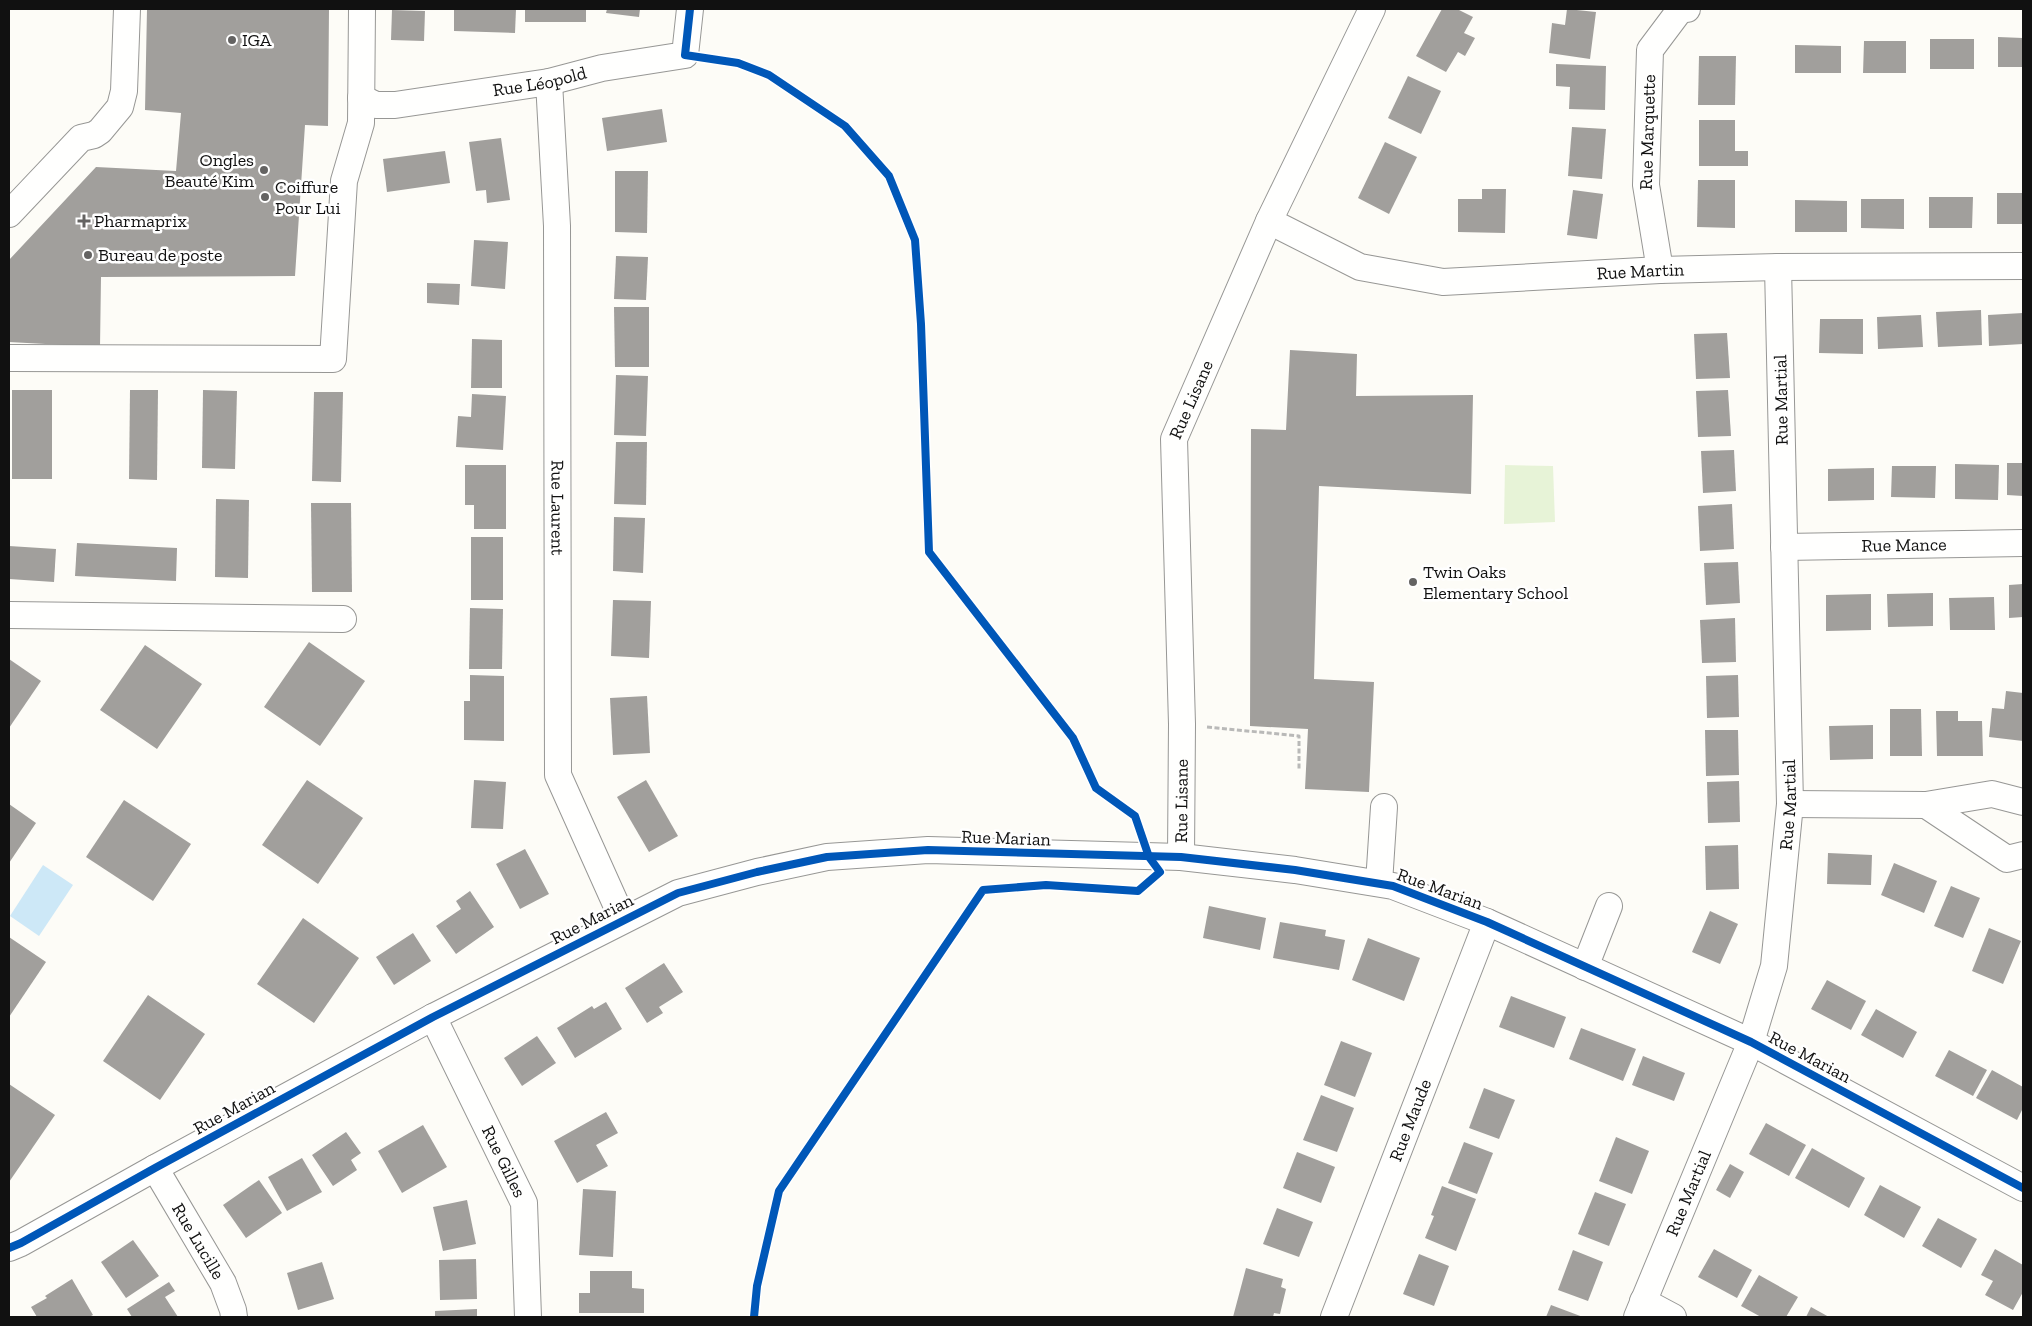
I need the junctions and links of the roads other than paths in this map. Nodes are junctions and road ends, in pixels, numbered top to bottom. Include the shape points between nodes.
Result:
1 (127, 9) edge
2 (362, 9) edge
3 (690, 9) edge
4 (1372, 9) edge
5 (1687, 9) edge
6 (549, 82) junction
7 (361, 98) junction
8 (9, 214) edge
9 (1269, 221) junction
10 (2023, 266) edge
11 (1778, 267) junction
12 (1660, 270) junction
13 (9, 358) edge
14 (2023, 543) edge
15 (1784, 547) junction
16 (9, 615) edge
17 (343, 620) dead end
18 (2023, 802) edge
19 (1790, 804) junction
20 (1926, 805) junction
21 (1384, 807) dead end
22 (2023, 855) edge
23 (1181, 857) junction
24 (1379, 883) junction
25 (1608, 906) dead end
26 (623, 920) junction
27 (1486, 922) junction
28 (1585, 967) junction
29 (432, 1017) junction
30 (1751, 1042) junction
31 (155, 1168) junction
32 (2023, 1188) edge
33 (9, 1248) edge
34 (1640, 1309) edge
35 (234, 1317) edge
36 (528, 1317) edge
37 (1334, 1317) edge
38 (1673, 1317) edge

1 - 8 street via 124,91 120,108 100,131 81,138
2 - 7 street
3 - 6 street, Rue Léopold via 685,55 602,68
4 - 9 street, Rue Lisane
5 - 12 street, Rue Marquette via 1680,10 1650,50 1646,185
6 - 7 street, Rue Léopold via 394,105 376,106
6 - 26 street, Rue Laurent via 557,226 558,775
7 - 13 street via 360,123 344,181 333,359
9 - 12 street, Rue Martin via 1360,267 1443,282
9 - 23 street, Rue Lisane via 1174,439 1182,724
10 - 11 street, Rue Martin
11 - 12 street, Rue Martin
11 - 15 street, Rue Martial
14 - 15 street, Rue Mance
15 - 19 street, Rue Martial
16 - 17 street
18 - 20 street via 1992,794
19 - 20 street
19 - 30 street, Rue Martial via 1774,966
20 - 22 street via 2007,859
21 - 24 street
23 - 24 street, Rue Marian
23 - 26 street, Rue Marian via 928,850 827,857 678,893
24 - 27 street, Rue Marian
25 - 28 street
26 - 29 street, Rue Marian
27 - 28 street, Rue Marian
27 - 37 street, Rue Maude
28 - 30 street, Rue Marian
29 - 31 street, Rue Marian
29 - 36 street, Rue Gilles via 524,1204
30 - 32 street, Rue Marian
30 - 34 street, Rue Martial
31 - 33 street, Rue Marian
31 - 35 street, Rue Lucille via 223,1283
34 - 38 street

